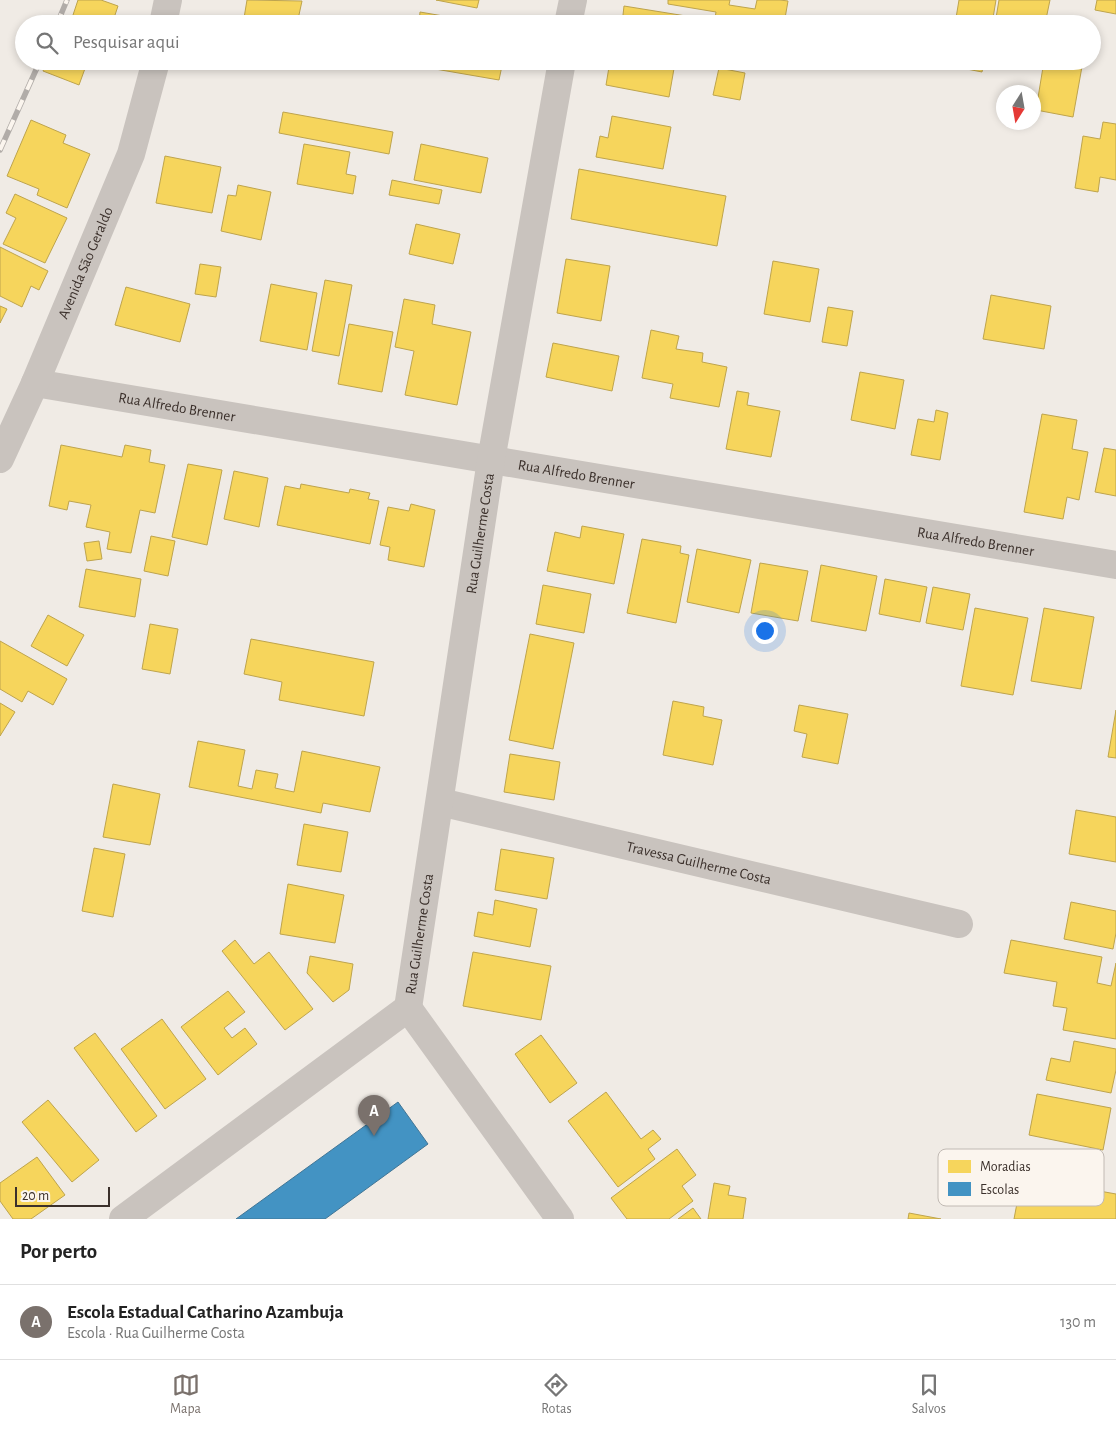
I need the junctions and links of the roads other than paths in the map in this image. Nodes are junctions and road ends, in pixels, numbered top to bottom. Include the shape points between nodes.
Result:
1 (168, 0) edge
2 (573, 0) edge
3 (165, 15) edge
4 (570, 15) edge
5 (154, 70) edge
6 (560, 70) edge
7 (35, 383) junction
8 (0, 459) edge
9 (491, 460) junction
10 (1116, 565) edge
11 (440, 802) junction
12 (960, 924) dead end
13 (408, 1008) junction
14 (123, 1219) edge
15 (560, 1219) edge

1 - 3 street
2 - 4 street
5 - 7 street, Avenida São Geraldo via 131,154
6 - 9 street, Rua Guilherme Costa
7 - 8 street, Avenida São Geraldo
7 - 9 street, Rua Alfredo Brenner
9 - 10 street, Rua Alfredo Brenner
9 - 11 street, Rua Guilherme Costa
11 - 12 street, Travessa Guilherme Costa
11 - 13 street, Rua Guilherme Costa
13 - 14 street, Rua Guilherme Costa
13 - 15 street, Rua Guilherme Costa

